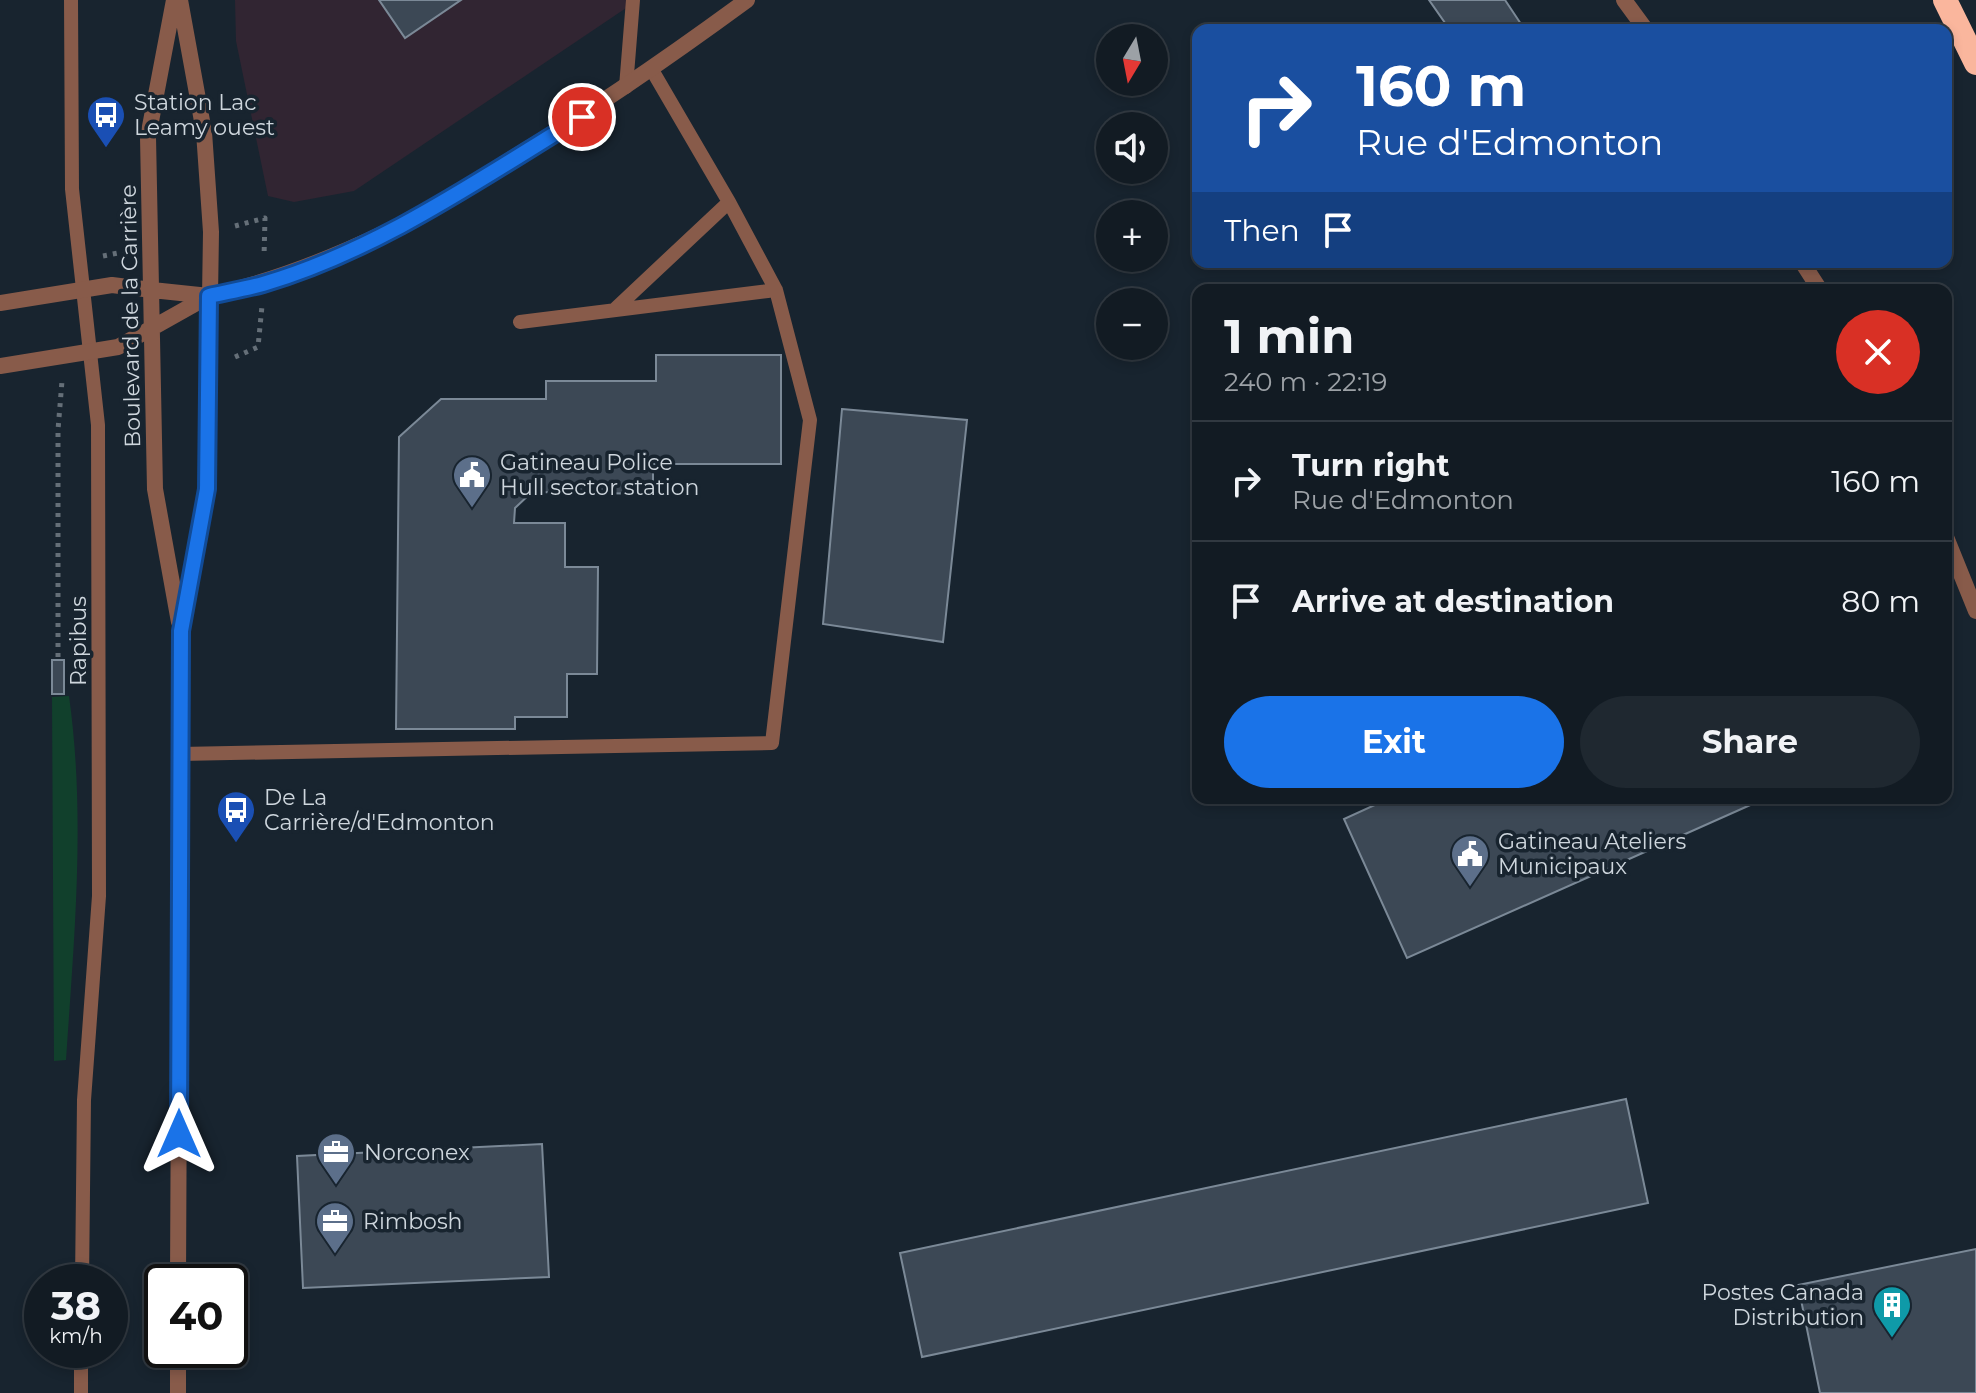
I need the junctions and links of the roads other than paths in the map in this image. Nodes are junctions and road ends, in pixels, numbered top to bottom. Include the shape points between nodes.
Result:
1 (71, 0) edge
2 (174, 0) edge
3 (180, 0) edge
4 (633, 0) edge
5 (747, 0) edge
6 (1624, 0) edge
7 (1945, 0) edge
8 (1642, 24) edge
9 (1976, 63) edge
10 (652, 70) junction
11 (626, 87) junction
12 (729, 202) junction
13 (82, 290) junction
14 (152, 290) junction
15 (776, 290) junction
16 (209, 296) junction
17 (0, 303) edge
18 (614, 310) junction
19 (520, 322) dead end
20 (152, 328) junction
21 (89, 352) junction
22 (0, 366) edge
23 (1952, 552) edge
24 (1976, 611) edge
25 (181, 631) junction
26 (180, 754) junction
27 (82, 1264) edge
28 (178, 1264) edge
29 (81, 1368) edge
30 (178, 1368) edge
31 (81, 1393) edge
32 (178, 1393) edge

1 - 13 lane, Rapibus via 72,189
2 - 14 street, Boulevard de la Carrière via 148,137
3 - 16 street, Boulevard de la Carrière via 204,132
4 - 11 lane
5 - 10 street
6 - 8 street
7 - 9 highway
10 - 11 street
10 - 12 lane
11 - 16 street via 397,228 264,284
12 - 15 lane
12 - 18 lane
13 - 14 street via 112,285
13 - 17 street
13 - 21 lane, Rapibus
14 - 16 street
14 - 20 street, Boulevard de la Carrière
15 - 18 lane
15 - 26 lane via 810,420 772,743
16 - 20 street
16 - 25 street, Boulevard de la Carrière via 207,489
18 - 19 lane
20 - 21 street via 118,347
20 - 25 street, Boulevard de la Carrière via 155,489
21 - 22 street
21 - 27 lane, Rapibus via 98,425 100,783 97,945 84,1100
23 - 24 street
25 - 26 street, Boulevard de la Carrière
26 - 28 street, Boulevard de la Carrière
29 - 31 lane
30 - 32 street

